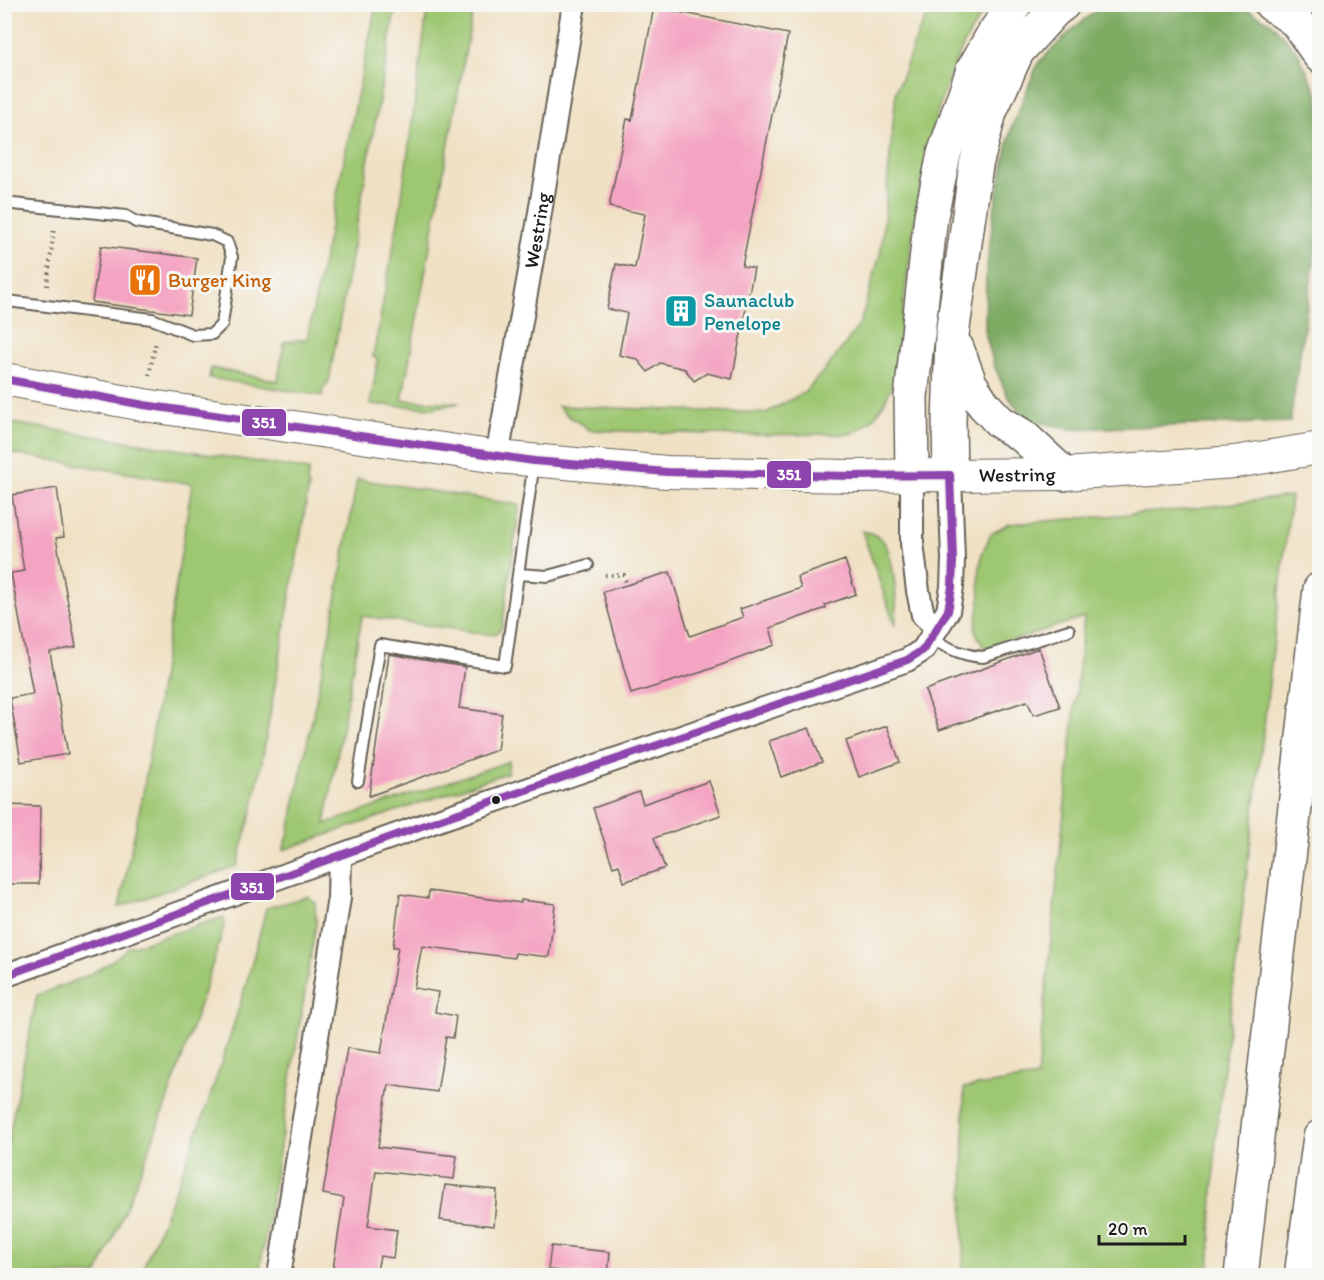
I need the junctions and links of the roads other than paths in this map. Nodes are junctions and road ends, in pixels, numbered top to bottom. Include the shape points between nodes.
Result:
1 (574, 4) edge
2 (1015, 4) edge
3 (1063, 4) edge
4 (1271, 4) edge
5 (1320, 56) edge
6 (5, 206) edge
7 (4, 298) edge
8 (952, 335) junction
9 (14, 378) edge
10 (1320, 448) edge
11 (498, 457) junction
12 (534, 461) junction
13 (1064, 474) junction
14 (912, 475) junction
15 (950, 475) junction
16 (588, 565) road end
17 (519, 574) junction
18 (1320, 589) edge
19 (1069, 630) dead end
20 (934, 633) junction
21 (358, 781) dead end
22 (340, 856) junction
23 (4, 976) edge
24 (1320, 1137) edge
25 (279, 1275) edge
26 (1241, 1275) edge
27 (1300, 1275) edge

1 - 11 street, Westring
2 - 14 highway via 973,70 944,154 931,216 911,397
3 - 8 highway via 1017,52 990,112 976,165
4 - 5 highway via 1296,21
6 - 7 lane via 126,216 136,222 212,235 227,242 232,257 222,324 213,334 193,335 152,319
8 - 13 highway via 970,383 984,405 1000,423 1023,436
8 - 15 highway
9 - 11 main road, Westring via 144,405
10 - 13 main road, Westring via 1235,462
11 - 12 main road, Westring
12 - 14 main road, Westring via 667,472
12 - 17 lane
13 - 15 main road, Westring
14 - 15 main road, Westring
14 - 20 street via 912,543 918,591 923,615
15 - 20 street via 952,587 948,611
16 - 17 lane via 548,576
17 - 21 lane via 505,666 380,645
18 - 26 highway
19 - 20 lane via 983,657 958,652
20 - 22 street via 923,650 907,660
22 - 23 street
22 - 25 street via 339,898
24 - 27 highway

